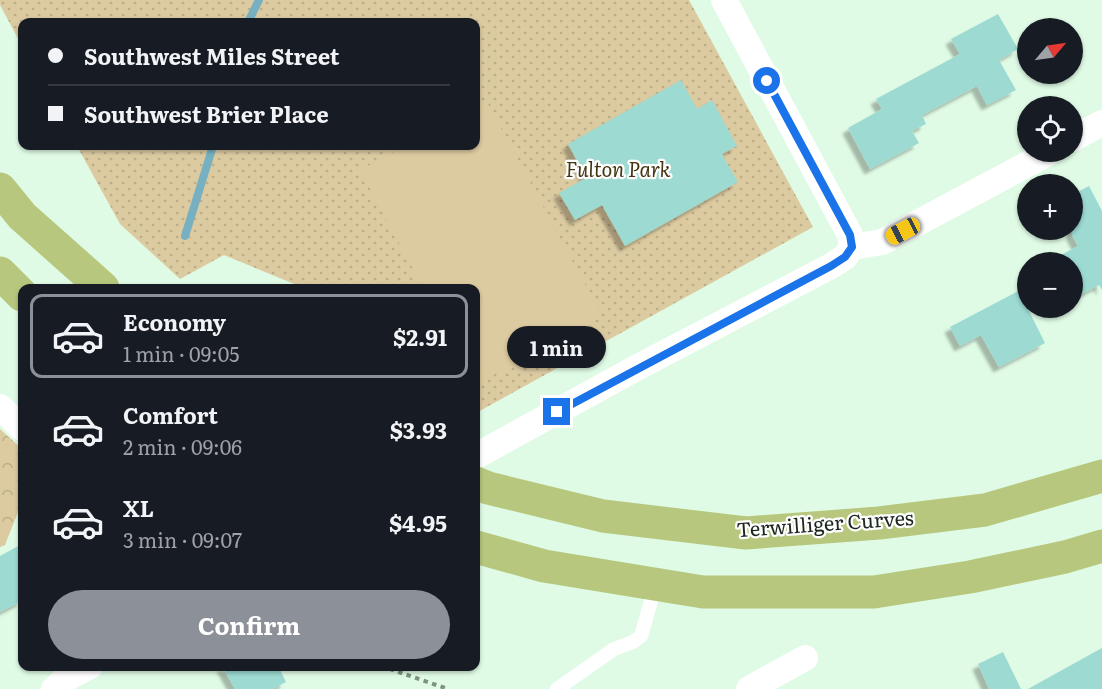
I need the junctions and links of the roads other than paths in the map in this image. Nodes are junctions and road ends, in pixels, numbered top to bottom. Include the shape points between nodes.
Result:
1 (724, 0) edge
2 (1102, 123) edge
3 (1083, 133) edge
4 (1031, 162) edge
5 (0, 189) edge
6 (852, 247) junction
7 (0, 273) edge
8 (98, 284) edge
9 (18, 291) edge
10 (0, 407) edge
11 (18, 424) edge
12 (480, 454) edge
13 (1102, 476) edge
14 (480, 484) edge
15 (1102, 546) edge
16 (480, 548) edge
17 (657, 584) junction
18 (806, 658) dead end
19 (80, 671) edge
20 (54, 689) edge
21 (557, 689) edge
22 (749, 689) edge

1 - 6 street via 850,235
2 - 3 street
4 - 6 street via 882,242
5 - 8 highway via 22,216
6 - 12 street via 831,266
7 - 9 highway
10 - 11 street
13 - 14 highway, Terwilliger Curves via 985,510 746,533 603,516
15 - 17 highway via 981,575 874,592 703,592
16 - 17 highway via 544,566
17 - 21 lane via 641,636 614,649
18 - 22 street
19 - 20 street

